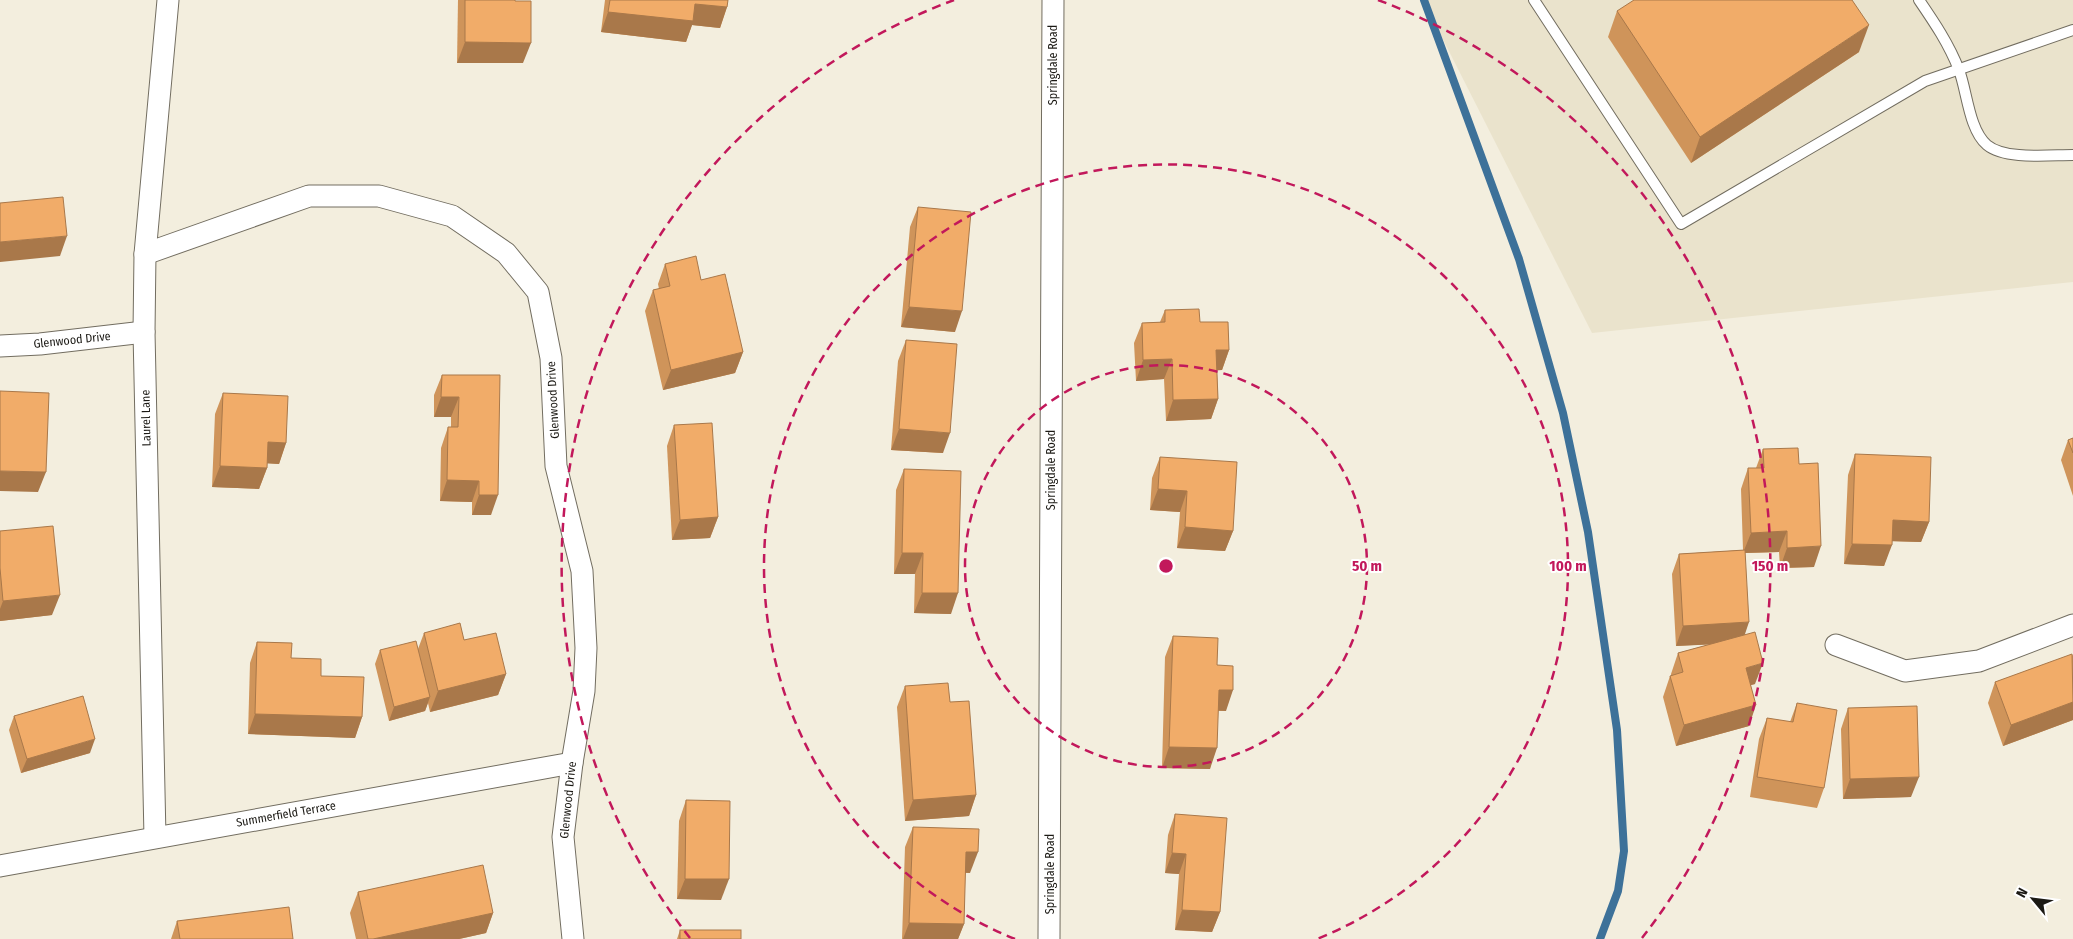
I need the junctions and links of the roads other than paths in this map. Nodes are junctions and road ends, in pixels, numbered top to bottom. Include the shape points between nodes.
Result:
1 (168, 0) edge
2 (1053, 0) edge
3 (1534, 0) edge
4 (1919, 0) edge
5 (2073, 30) edge
6 (1959, 70) junction
7 (2073, 155) edge
8 (145, 254) junction
9 (144, 332) junction
10 (0, 346) edge
11 (2073, 625) edge
12 (1836, 645) dead end
13 (572, 764) junction
14 (155, 838) junction
15 (0, 866) edge
16 (573, 939) edge
17 (1049, 939) edge

1 - 8 street, Laurel Lane
2 - 17 street, Springdale Road
3 - 6 lane via 1682,224 1925,81
4 - 6 lane via 1942,34
5 - 6 lane
6 - 7 lane via 1976,132 1987,145 2012,155
8 - 9 street, Laurel Lane
8 - 13 street, Glenwood Drive via 310,196 378,196 452,216 506,253 538,292 551,358 556,466 582,571 586,648 584,691
9 - 10 street, Glenwood Drive
9 - 14 street, Laurel Lane
11 - 12 street via 1979,661 1905,671
13 - 14 street, Summerfield Terrace
13 - 16 street, Glenwood Drive via 562,837
14 - 15 street, Summerfield Terrace

